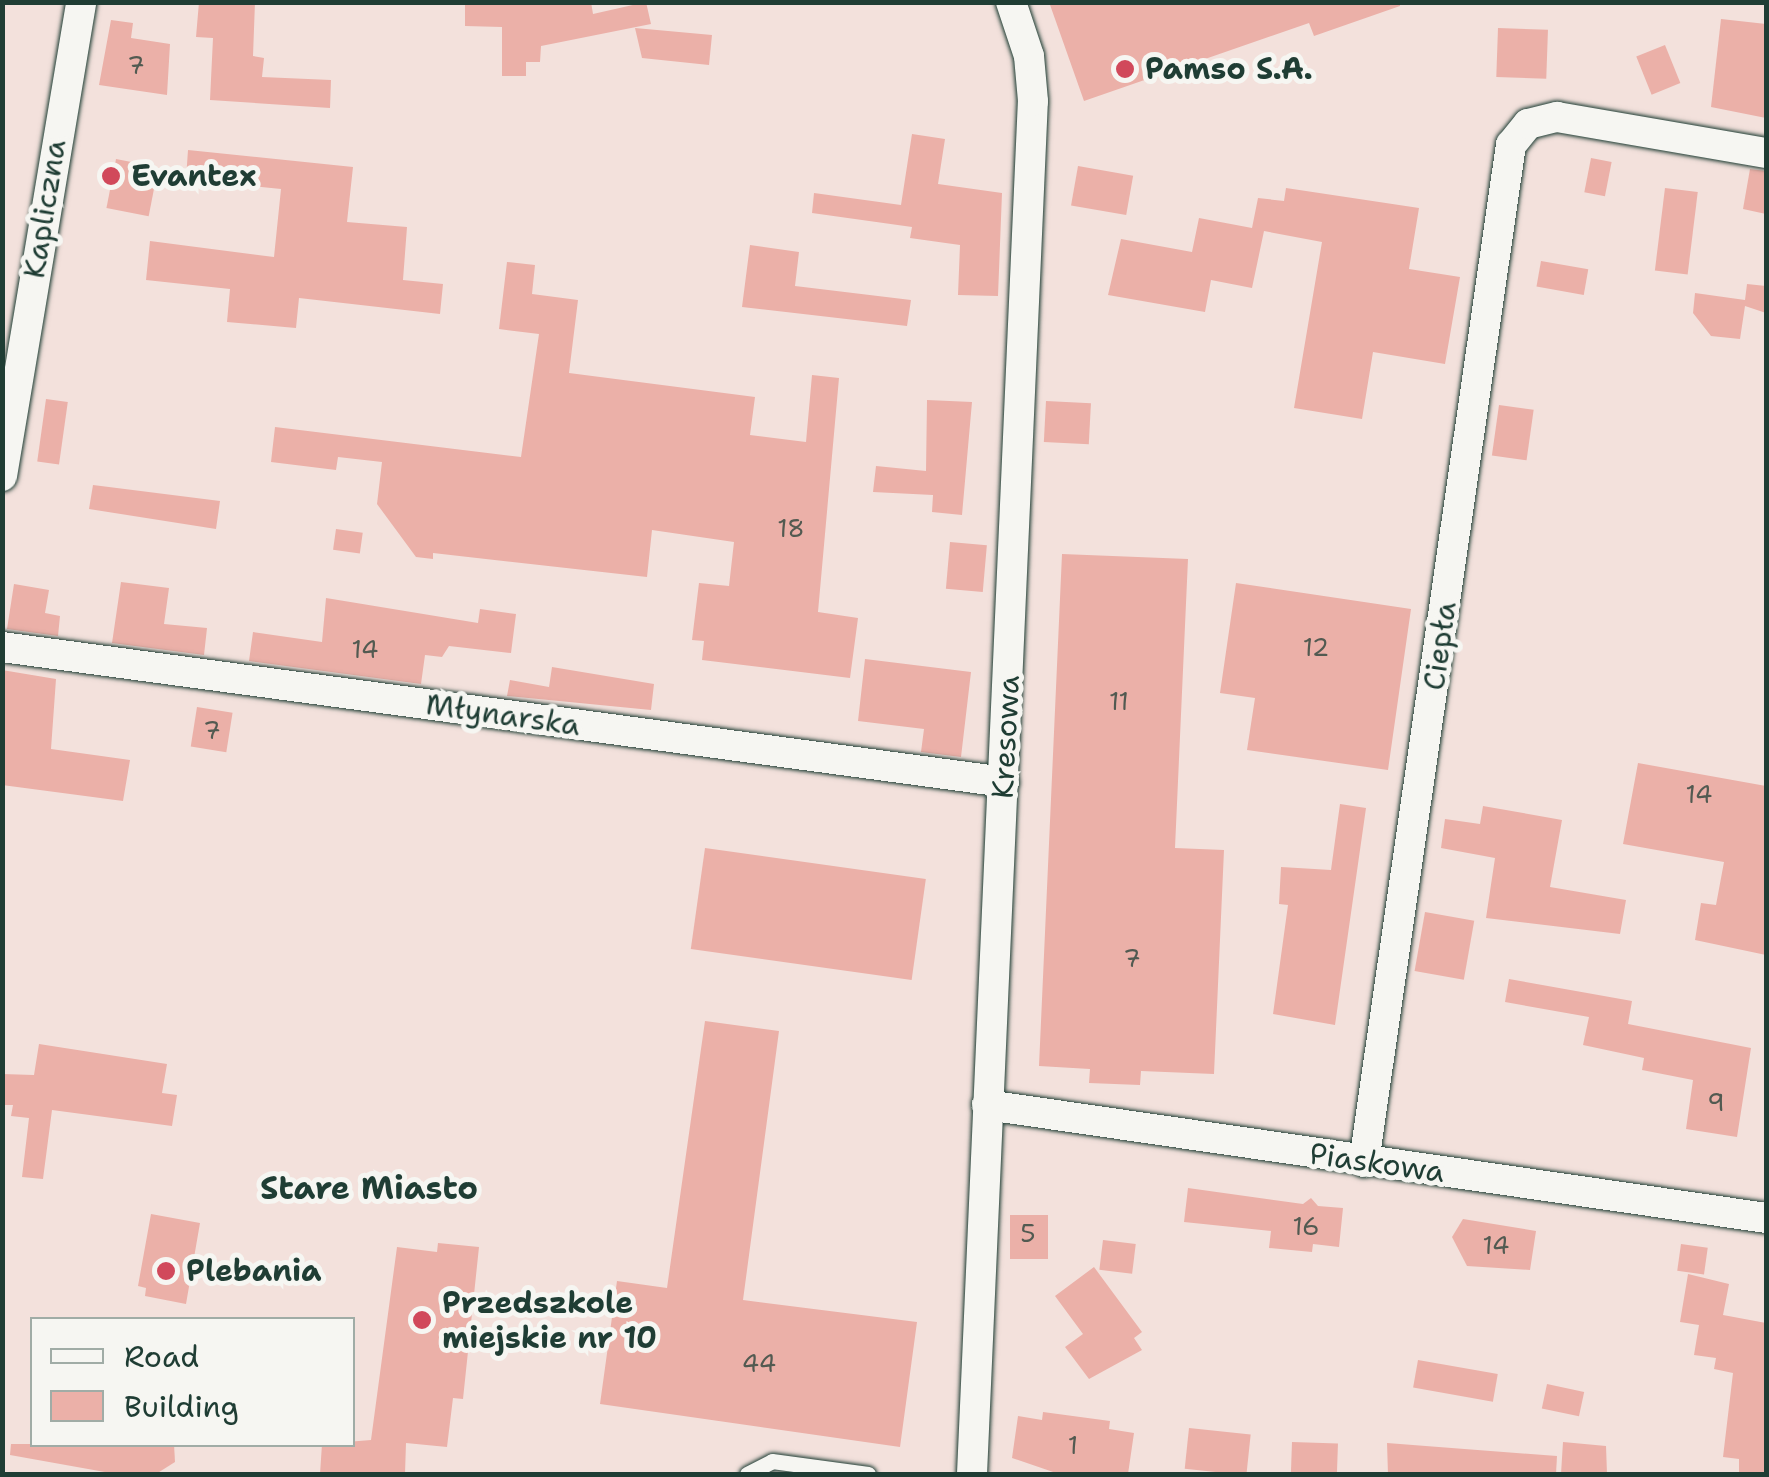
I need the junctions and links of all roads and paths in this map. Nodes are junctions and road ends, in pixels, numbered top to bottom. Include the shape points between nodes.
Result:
1 (81, 2) edge
2 (1011, 2) edge
3 (1766, 153) edge
4 (2, 476) edge
5 (2, 647) edge
6 (1004, 782) junction
7 (988, 1105) junction
8 (1364, 1162) junction
9 (1766, 1218) edge
10 (748, 1474) edge
11 (868, 1474) edge
12 (972, 1474) edge

1 - 4 street, Kapliczna
2 - 6 street, Kresowa via 1029,56 1033,102
3 - 8 street, Ciepła via 1557,117 1519,131 1507,161
5 - 6 street, Młynarska
6 - 7 street, Kresowa
7 - 8 street, Piaskowa
7 - 12 street, Kresowa
8 - 9 street, Piaskowa
10 - 11 lane via 772,1461

